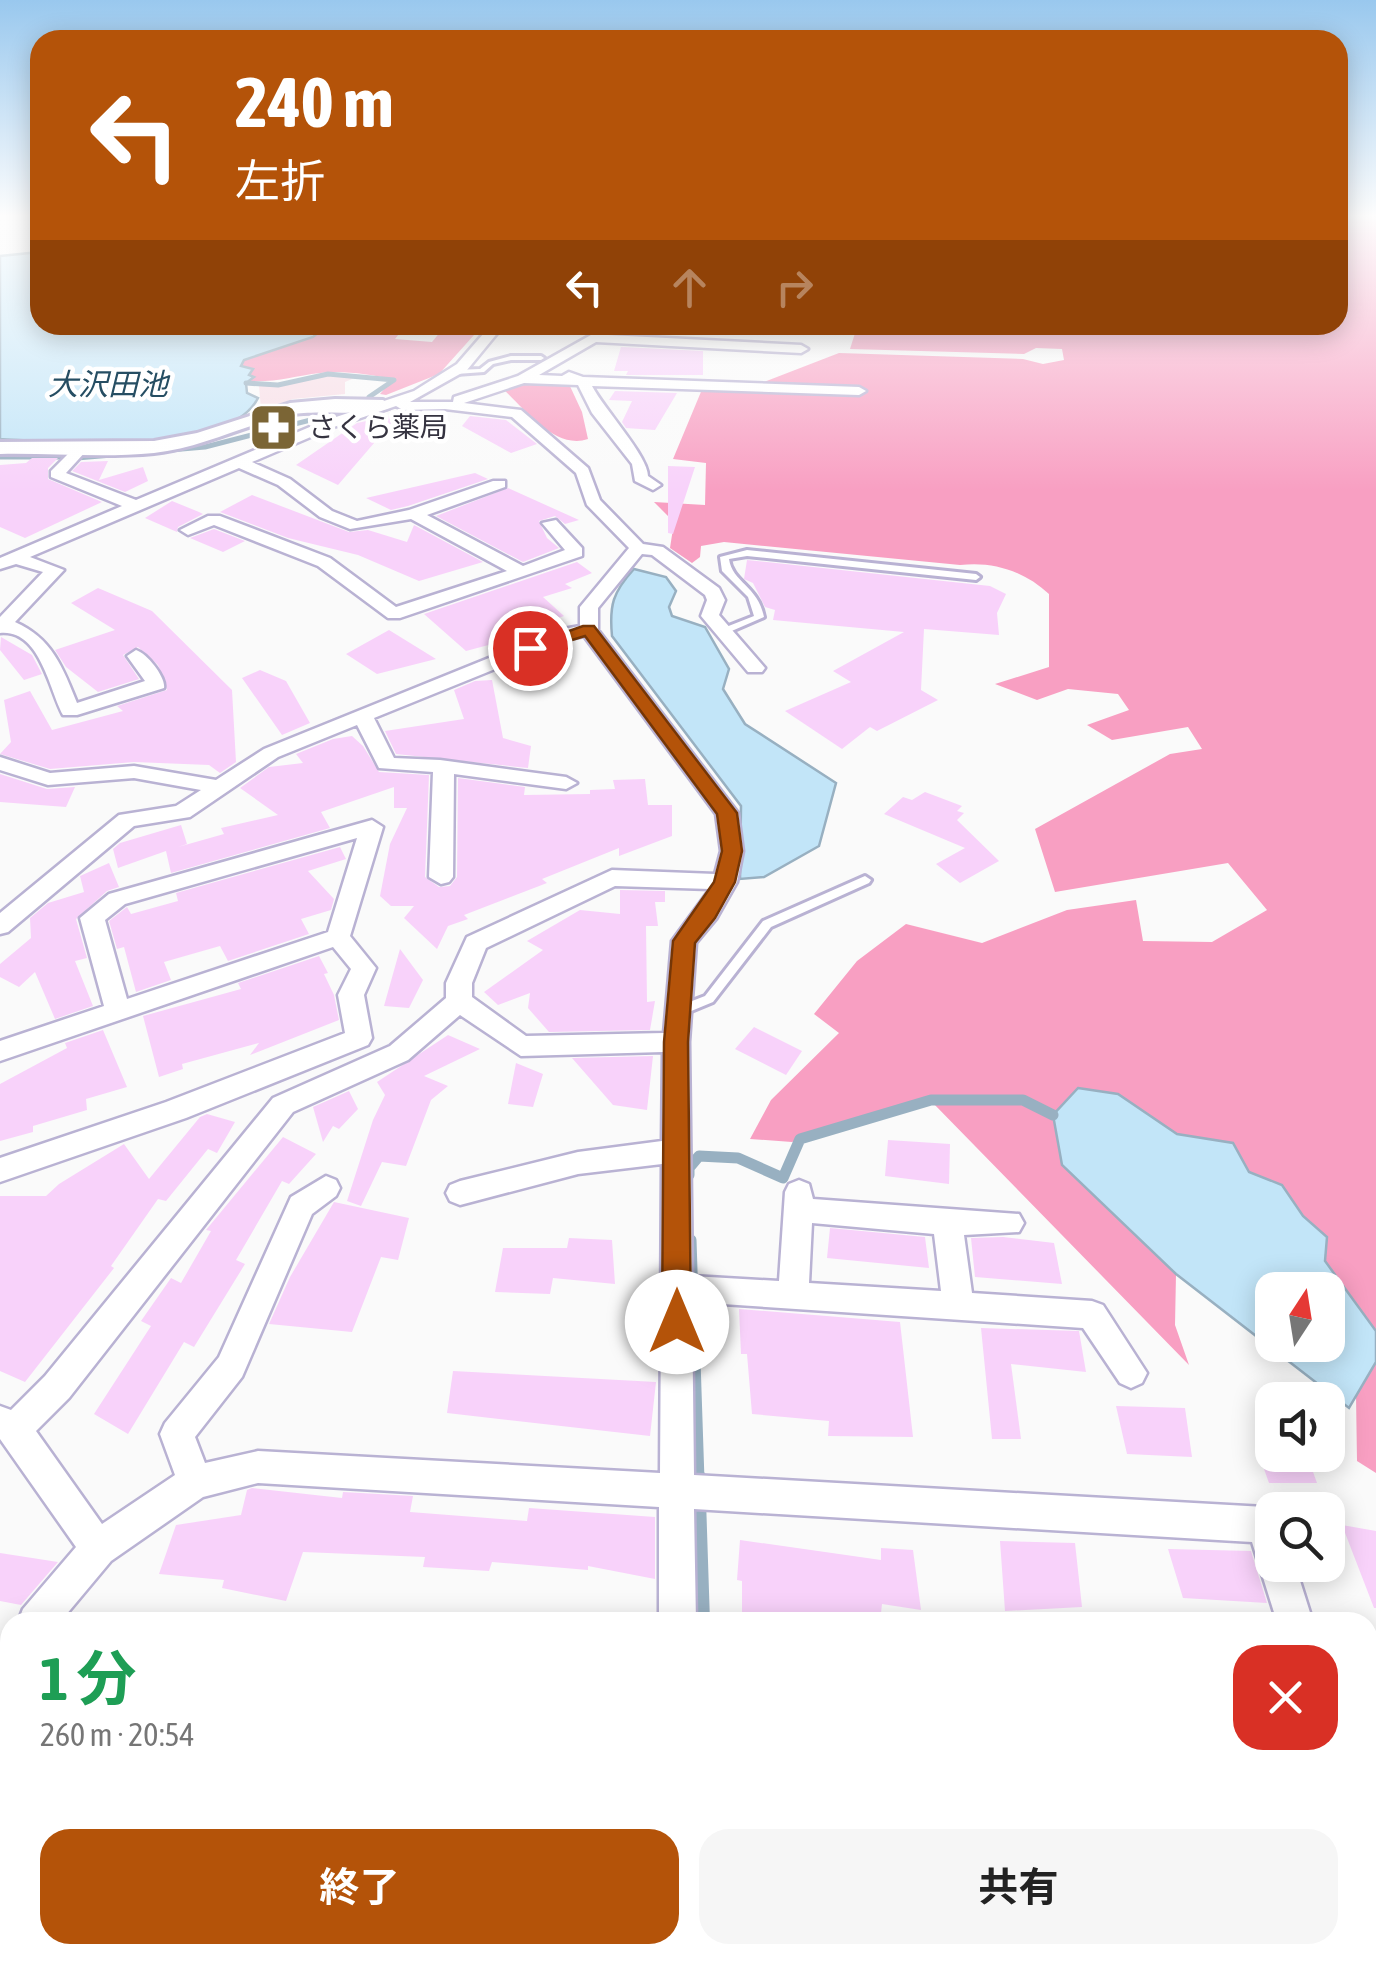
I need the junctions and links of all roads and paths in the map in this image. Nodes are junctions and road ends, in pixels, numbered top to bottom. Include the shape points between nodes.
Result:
1 (489, 335) edge
2 (597, 335) edge
3 (592, 338) junction
4 (801, 349) dead end
5 (563, 355) junction
6 (541, 358) dead end
7 (523, 360) junction
8 (456, 372) junction
9 (528, 376) junction
10 (570, 378) junction
11 (860, 391) dead end
12 (445, 405) junction
13 (383, 406) junction
14 (0, 448) edge
15 (80, 450) junction
16 (239, 462) junction
17 (499, 484) dead end
18 (654, 484) dead end
19 (136, 506) junction
20 (413, 514) junction
21 (550, 523) dead end
22 (188, 530) dead end
23 (638, 548) junction
24 (8, 561) edge
25 (522, 572) junction
26 (976, 577) dead end
27 (2, 626) edge
28 (588, 630) junction
29 (724, 630) junction
30 (136, 656) dead end
31 (755, 668) dead end
32 (364, 718) junction
33 (0, 764) edge
34 (444, 767) junction
35 (566, 783) dead end
36 (222, 788) junction
37 (442, 877) dead end
38 (865, 880) dead end
39 (725, 882) junction
40 (0, 926) edge
41 (338, 936) junction
42 (458, 1001) junction
43 (117, 1009) junction
44 (678, 1027) junction
45 (0, 1051) edge
46 (676, 1151) junction
47 (0, 1170) edge
48 (326, 1188) dead end
49 (460, 1193) dead end
50 (948, 1223) junction
51 (1009, 1224) dead end
52 (678, 1288) junction
53 (793, 1296) junction
54 (958, 1307) junction
55 (1131, 1374) dead end
56 (8, 1425) edge
57 (194, 1482) junction
58 (679, 1494) junction
59 (1255, 1524) edge
60 (98, 1548) junction
61 (1282, 1582) edge
62 (44, 1612) edge
63 (678, 1612) edge
64 (1291, 1612) edge

1 - 8 street
2 - 3 street
3 - 4 street
3 - 5 street
5 - 9 street
5 - 10 street via 570,357 564,369
6 - 7 lane
7 - 8 lane
7 - 9 lane
8 - 13 street
9 - 10 street
9 - 12 street
10 - 11 street
10 - 18 street via 583,382 598,413 640,464 640,478
12 - 13 street
12 - 23 street via 508,410 528,422 582,471 592,502
13 - 15 street via 312,406 177,443
13 - 16 street
14 - 15 street
15 - 19 street via 56,474
16 - 19 street
16 - 20 street via 356,526
17 - 20 street
19 - 24 street
20 - 25 street
21 - 25 street via 576,552
22 - 25 street via 214,520 284,545 324,562 394,614
23 - 28 street via 589,607
23 - 29 street via 657,552 712,592 710,616
24 - 27 street via 55,570
26 - 29 lane via 747,553 724,557 758,618
27 - 30 street via 44,646 70,711 162,688
28 - 32 street via 548,640
28 - 39 street via 727,813 732,851
29 - 31 street
32 - 34 street via 386,764
32 - 36 street via 271,753
33 - 36 street via 48,779 134,772
34 - 35 street
34 - 37 street
36 - 40 street via 182,812 127,820
38 - 44 lane via 767,924
39 - 42 street via 612,878 476,943
39 - 44 street via 684,941
41 - 43 street
41 - 43 street via 372,827 116,899 92,918
41 - 47 street via 364,968 351,995 359,1038
42 - 44 street via 522,1046
42 - 56 street via 399,1053 283,1104 58,1387
43 - 45 street
44 - 46 street
46 - 49 street via 578,1163
46 - 52 street
48 - 57 street via 301,1206 230,1367 177,1434
50 - 51 street
50 - 53 street via 799,1201
50 - 54 street
52 - 53 street
52 - 58 street
53 - 54 street
54 - 55 street via 1092,1315
56 - 60 street
57 - 58 street via 258,1467
57 - 60 street
58 - 59 street
58 - 63 street
60 - 62 street
61 - 64 street

